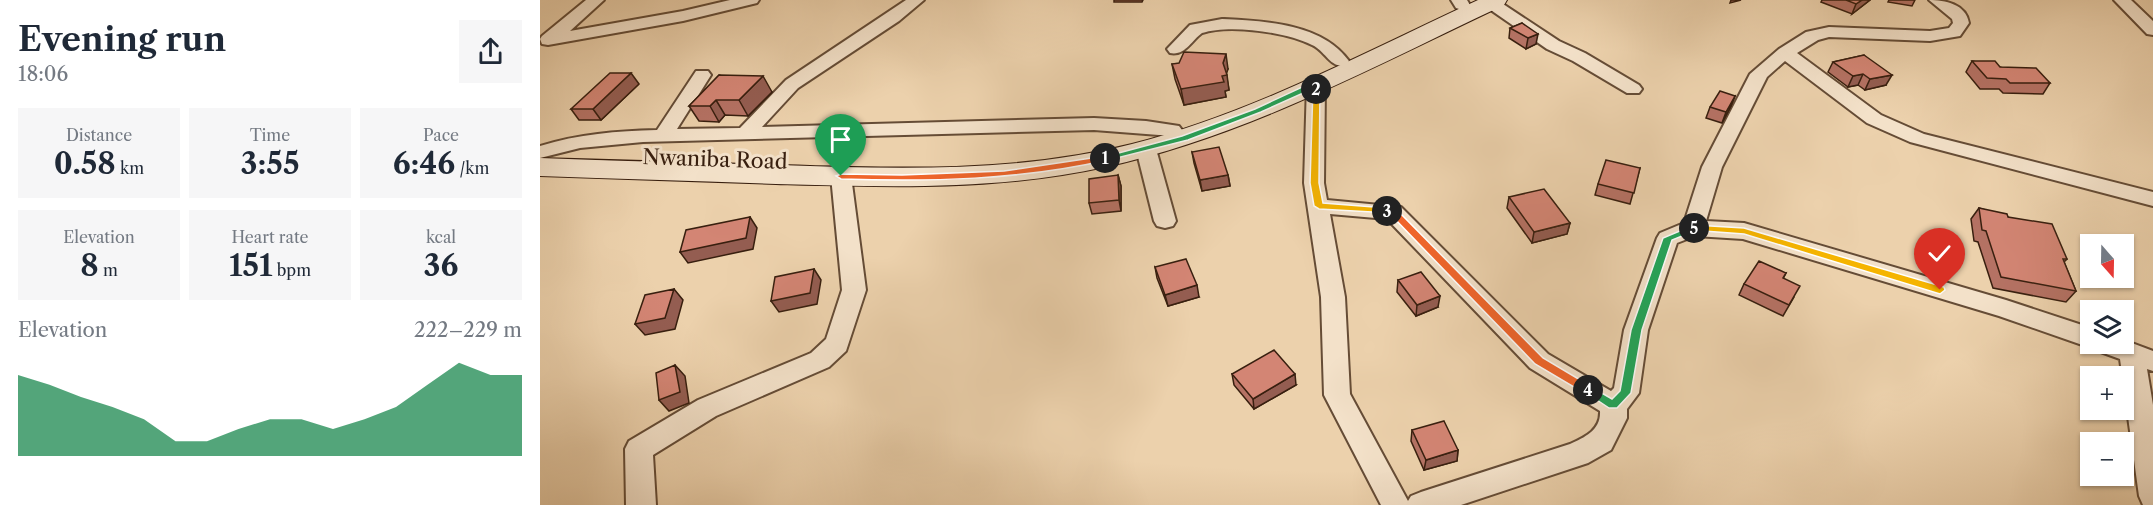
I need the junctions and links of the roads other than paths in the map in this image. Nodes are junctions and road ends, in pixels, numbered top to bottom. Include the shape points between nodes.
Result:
1 (596, 0) edge
2 (751, 0) edge
3 (916, 0) edge
4 (1937, 0) edge
5 (2122, 0) edge
6 (1476, 2) edge
7 (2153, 30) edge
8 (544, 43) edge
9 (1176, 49) dead end
10 (1785, 53) junction
11 (1340, 62) junction
12 (702, 75) dead end
13 (1316, 84) junction
14 (1633, 89) dead end
15 (1172, 129) junction
16 (746, 133) junction
17 (663, 136) junction
18 (1146, 149) junction
19 (540, 152) edge
20 (540, 167) edge
21 (841, 176) junction
22 (2153, 199) edge
23 (1319, 206) junction
24 (1165, 220) dead end
25 (1693, 228) junction
26 (2080, 334) edge
27 (2130, 354) edge
28 (1613, 405) junction
29 (2153, 496) edge
30 (641, 505) edge
31 (1396, 505) edge
32 (1421, 505) edge

1 - 8 street
2 - 8 street
3 - 16 street via 792,84
4 - 10 street via 1960,17 1961,23 1954,32 1930,36 1828,32 1812,36
5 - 7 street
6 - 11 main road, Nwaniba Road
6 - 13 main road
6 - 14 street
9 - 11 street via 1196,29 1218,24 1248,26 1284,31 1321,43
10 - 22 street via 1874,119 1917,138
10 - 25 street via 1759,74 1712,167
11 - 15 main road, Nwaniba Road via 1251,101
12 - 17 street
13 - 18 main road via 1220,126
13 - 23 street via 1314,183
15 - 16 street via 1101,123 997,129
15 - 19 main road, Nwaniba Road via 1050,157 974,164
16 - 17 street
17 - 19 street via 573,142
18 - 21 main road via 1004,174
18 - 24 street
20 - 21 main road
21 - 30 street via 854,290 837,344 820,360 706,408 639,449
23 - 28 street via 1393,212 1539,361
23 - 31 street via 1333,297 1337,395
25 - 26 street via 1744,231
25 - 28 street via 1668,238 1636,330 1626,393
27 - 29 street
28 - 32 street via 1614,418 1602,442 1578,454

